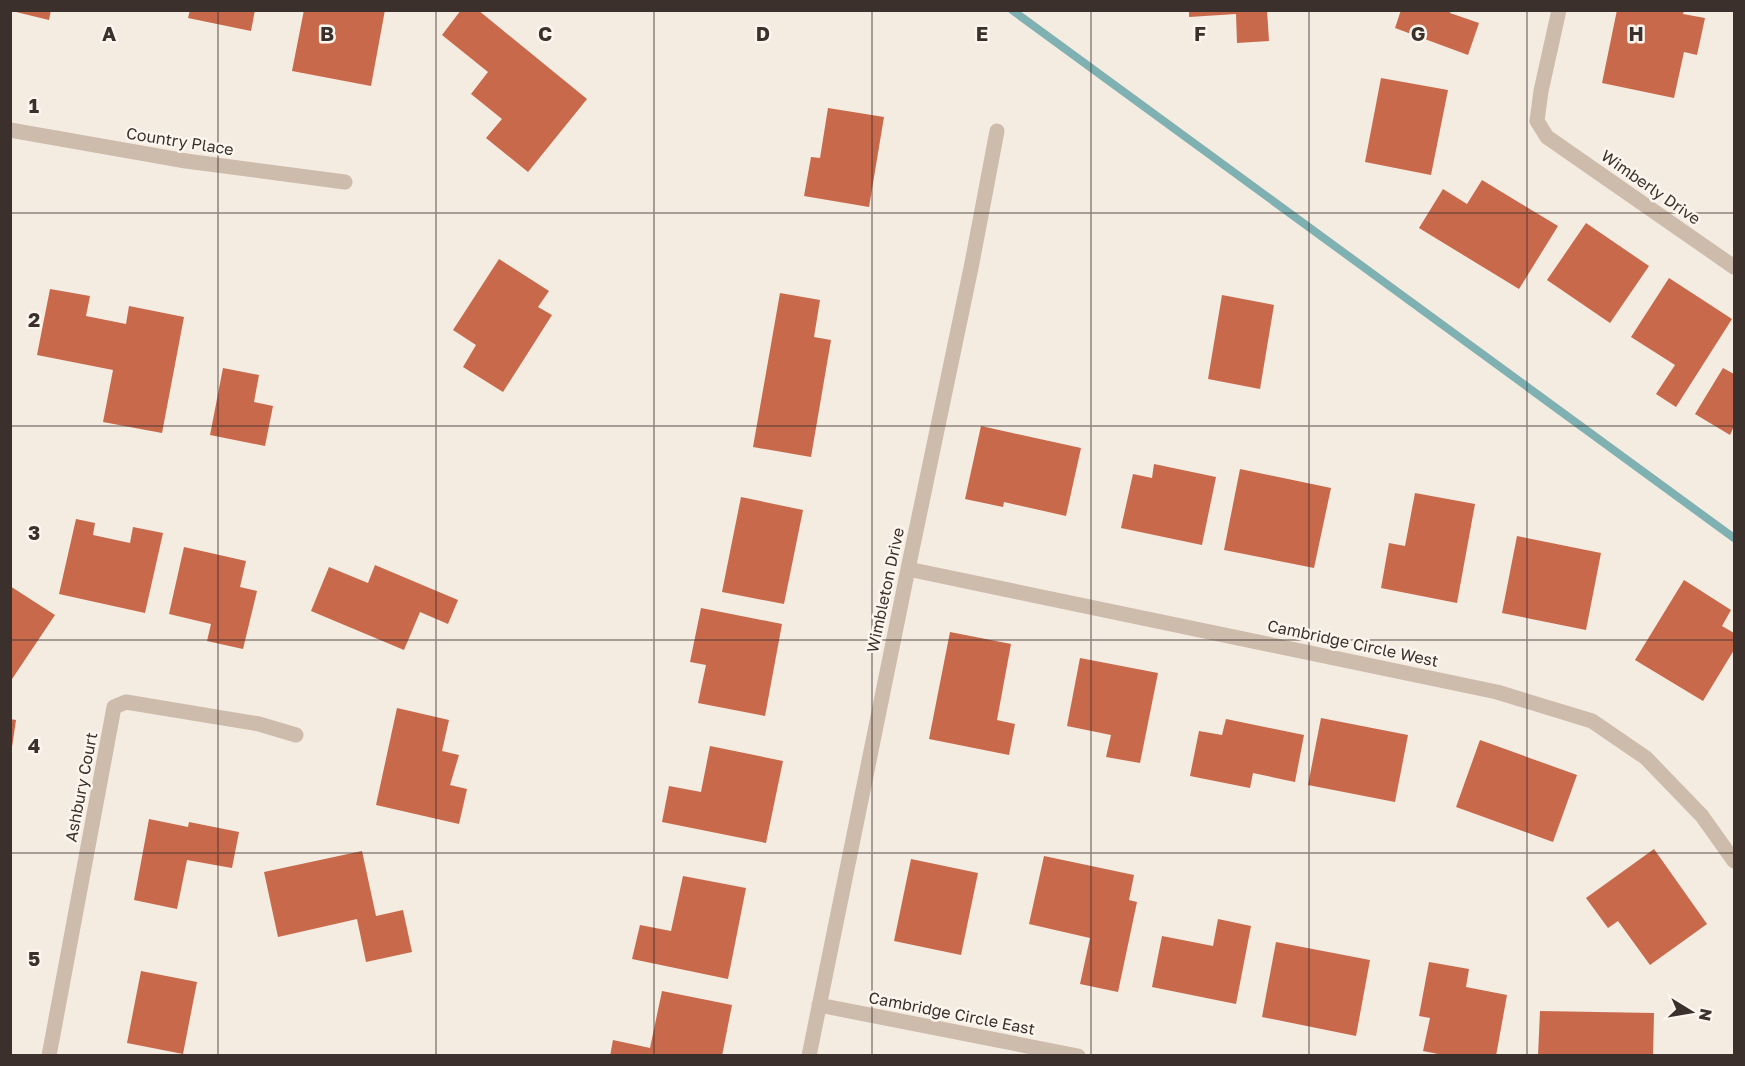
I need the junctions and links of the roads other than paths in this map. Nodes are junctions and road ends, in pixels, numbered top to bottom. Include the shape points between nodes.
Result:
1 (1559, 10) edge
2 (10, 130) edge
3 (998, 131) dead end
4 (345, 182) dead end
5 (1734, 267) edge
6 (908, 569) junction
7 (296, 735) dead end
8 (1734, 861) edge
9 (819, 1005) junction
10 (50, 1056) edge
11 (809, 1056) edge
12 (1078, 1056) edge

1 - 5 street, Wimberly Drive via 1537,121 1547,137
2 - 4 street, Country Place via 186,161
3 - 6 street, Wimbleton Drive
6 - 8 street, Cambridge Circle West via 1497,692 1592,721 1646,758 1702,816
6 - 9 street, Wimbleton Drive
7 - 10 street, Ashbury Court via 259,724 126,702 114,707
9 - 11 street, Wimbleton Drive
9 - 12 street, Cambridge Circle East

